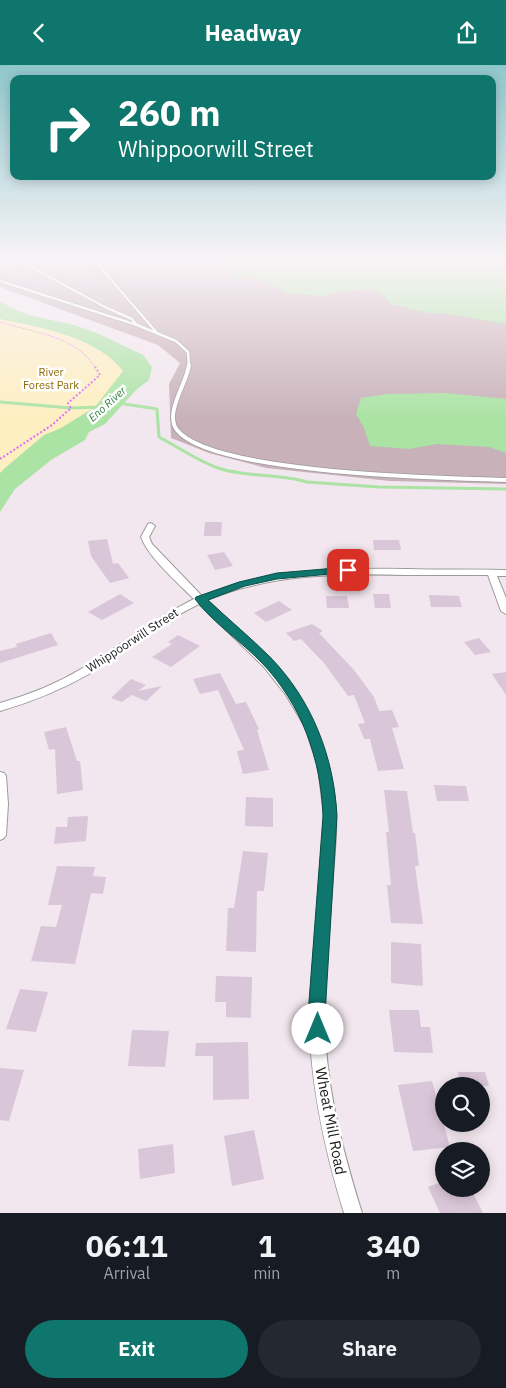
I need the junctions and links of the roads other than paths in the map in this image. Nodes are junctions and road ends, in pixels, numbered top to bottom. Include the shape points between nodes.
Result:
1 (98, 313) edge
2 (118, 313) edge
3 (140, 313) edge
4 (137, 325) junction
5 (159, 334) junction
6 (506, 480) edge
7 (151, 527) dead end
8 (492, 573) junction
9 (506, 573) edge
10 (200, 599) junction
11 (506, 611) edge
12 (0, 707) edge
13 (0, 776) edge
14 (0, 835) edge
15 (353, 1213) edge

1 - 4 lane
2 - 4 lane
3 - 5 lane
4 - 5 lane
5 - 6 lane via 176,341 188,352 188,372 173,411 176,429 183,437 204,447 235,456 320,470
7 - 10 street, Wheat Mill Road via 145,537 148,545
8 - 9 street, Whippoorwill Street
8 - 10 street, Whippoorwill Street via 310,572 242,584
8 - 11 street
10 - 12 street, Whippoorwill Street via 77,675 33,697
10 - 15 street, Wheat Mill Road via 266,661 286,685 311,725 324,767 330,816 318,1032 324,1096 342,1180
13 - 14 street

